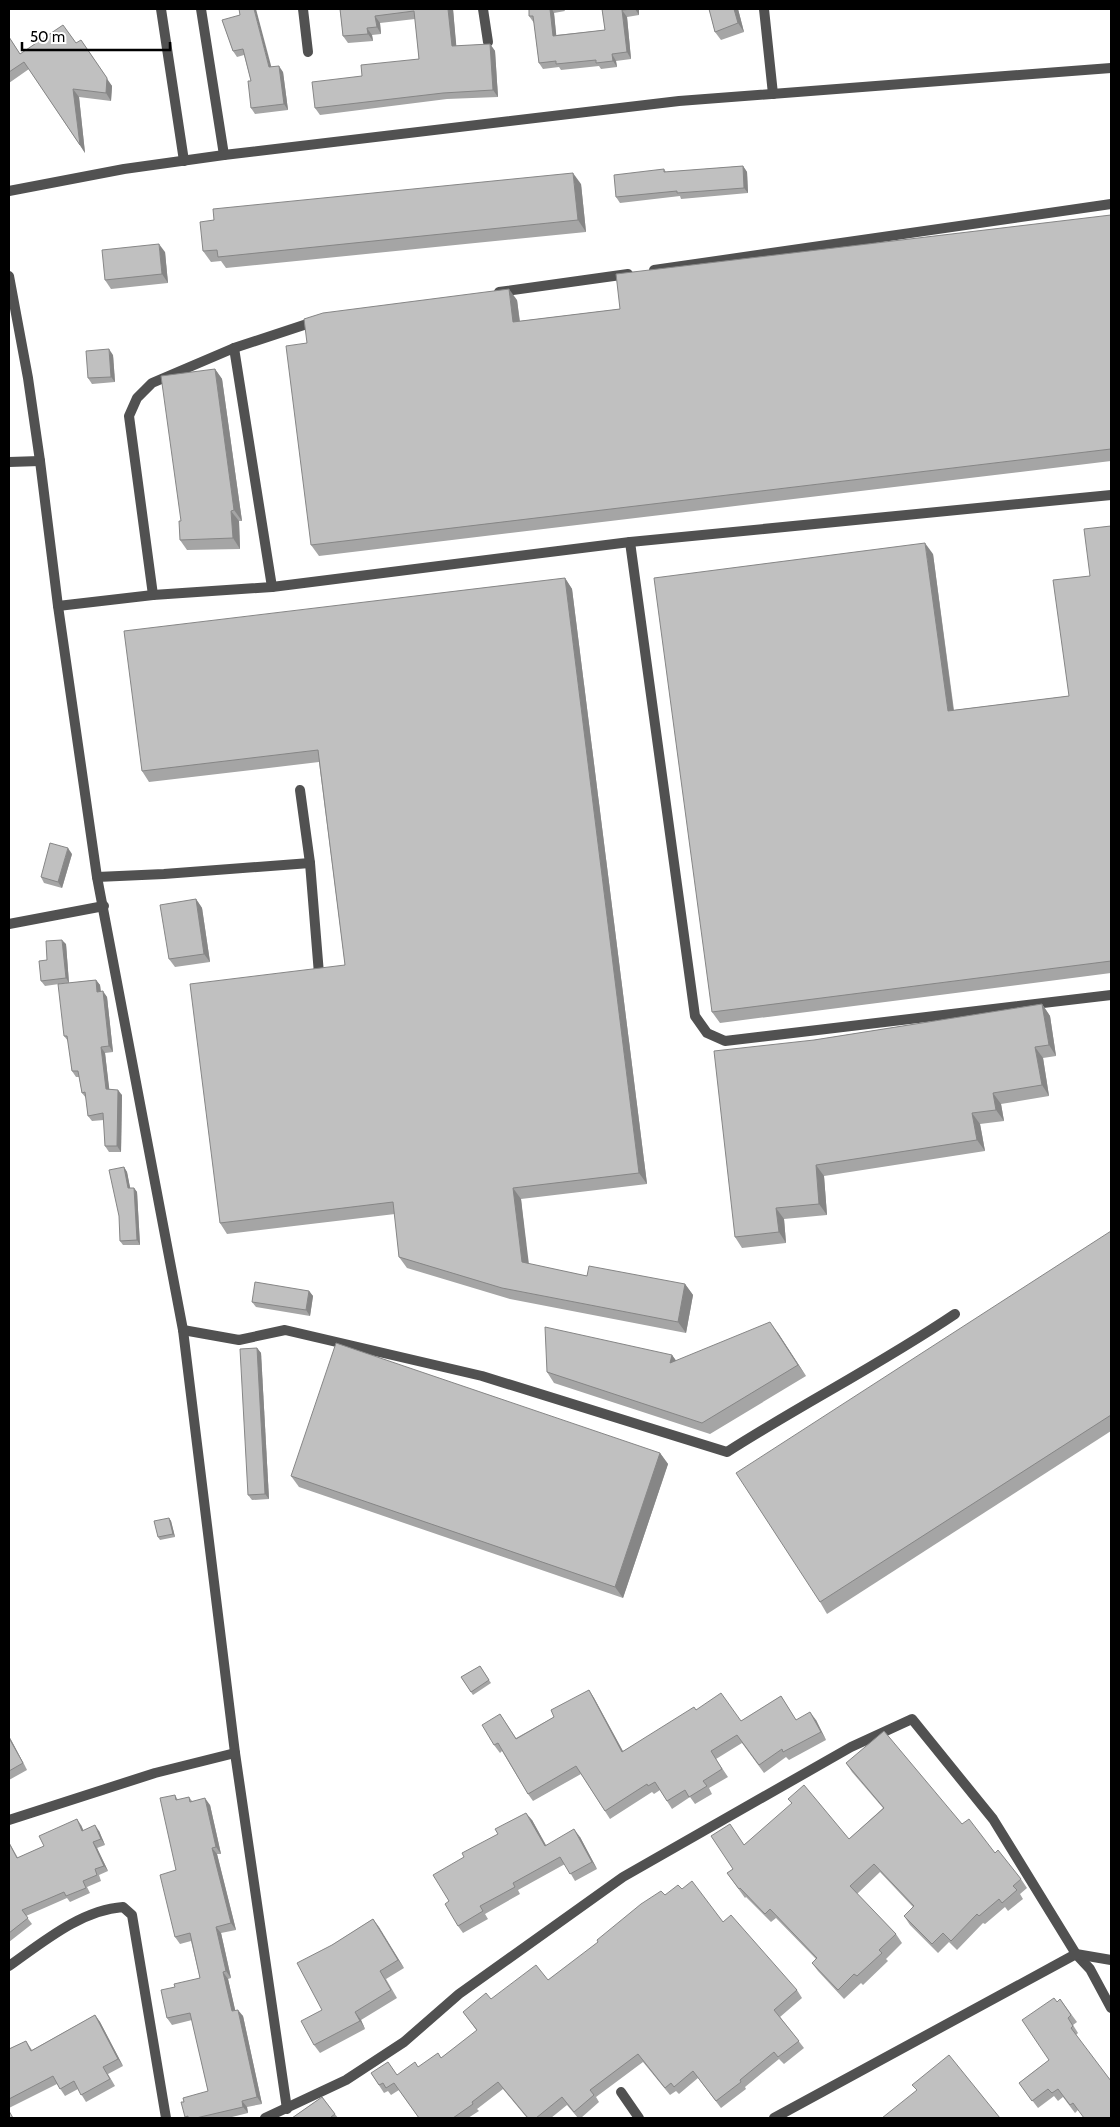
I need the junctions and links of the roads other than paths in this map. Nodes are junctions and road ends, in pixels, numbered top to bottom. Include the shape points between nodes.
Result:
1 (161, 9) edge
2 (201, 9) edge
3 (303, 9) edge
4 (484, 9) edge
5 (764, 9) edge
6 (488, 42) edge
7 (308, 52) dead end
8 (1111, 68) edge
9 (773, 94) junction
10 (224, 155) junction
11 (184, 161) junction
12 (9, 191) edge
13 (1111, 204) edge
14 (9, 276) edge
15 (486, 294) edge
16 (329, 317) edge
17 (234, 348) junction
18 (40, 461) junction
19 (9, 462) edge
20 (1111, 495) edge
21 (630, 542) junction
22 (272, 587) junction
23 (153, 595) junction
24 (58, 606) junction
25 (300, 790) dead end
26 (310, 863) junction
27 (98, 877) junction
28 (104, 906) junction
29 (9, 924) edge
30 (319, 974) edge
31 (1111, 994) edge
32 (955, 1314) dead end
33 (183, 1330) junction
34 (236, 1753) junction
35 (9, 1820) edge
36 (1076, 1954) junction
37 (1111, 1960) edge
38 (9, 1966) edge
39 (1111, 2008) edge
40 (621, 2092) dead end
41 (288, 2109) junction
42 (166, 2118) edge
43 (264, 2118) edge
44 (639, 2118) edge
45 (774, 2118) edge

1 - 11 street
2 - 10 street
3 - 7 street
4 - 6 street
5 - 9 street
8 - 9 street
9 - 10 street via 679,101
10 - 11 street
11 - 12 street
13 - 15 street
14 - 18 street
16 - 17 street
17 - 22 street
17 - 23 street via 152,383 137,398 129,416
18 - 19 street
18 - 24 street
20 - 21 street
21 - 22 street
21 - 31 street via 695,1016 707,1033 725,1041
22 - 23 street
23 - 24 street
24 - 27 street
25 - 26 street
26 - 27 street
26 - 30 street
27 - 28 street
28 - 29 street
28 - 33 street
32 - 33 street via 727,1452 482,1376 286,1330 239,1340
33 - 34 street
34 - 35 street via 155,1773
34 - 41 street
36 - 37 street
36 - 39 street via 1090,1969
36 - 41 street via 992,1820 912,1719 852,1747 623,1877 458,1994 404,2042 346,2080
36 - 45 street
38 - 42 street via 58,1932 106,1908 123,1907 132,1915
40 - 44 street
41 - 43 street

